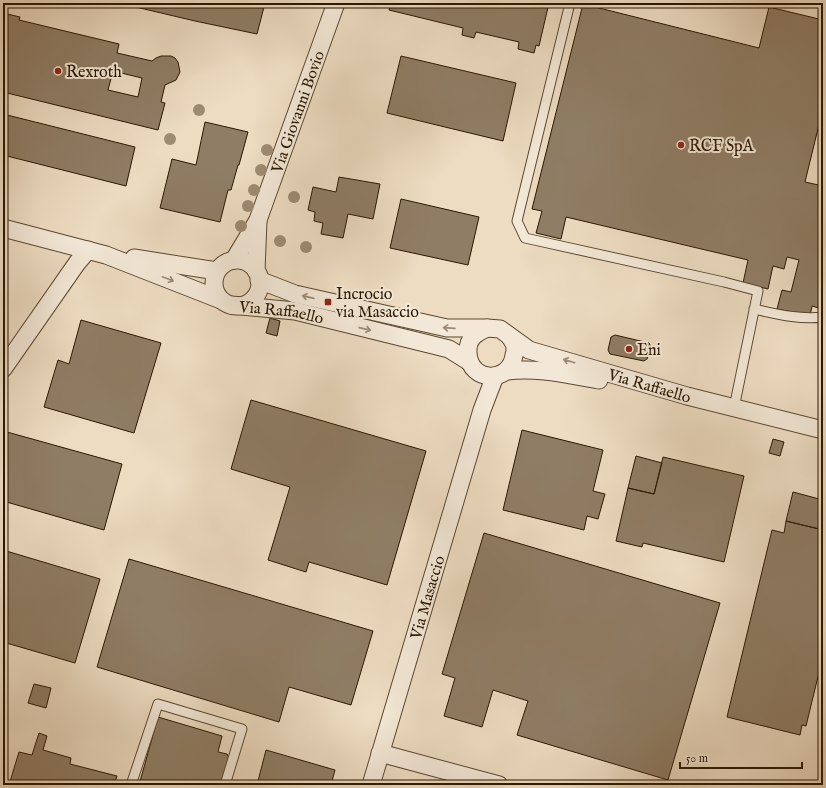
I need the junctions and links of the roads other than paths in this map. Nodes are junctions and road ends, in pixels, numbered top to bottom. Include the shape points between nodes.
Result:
1 (336, 3) edge
2 (570, 3) edge
3 (258, 220) junction
4 (3, 228) edge
5 (88, 250) junction
6 (106, 255) junction
7 (234, 260) junction
8 (217, 271) junction
9 (258, 276) junction
10 (226, 302) junction
11 (754, 309) junction
12 (823, 317) edge
13 (487, 328) junction
14 (510, 337) junction
15 (3, 369) edge
16 (487, 370) junction
17 (687, 396) junction
18 (734, 408) junction
19 (823, 430) edge
20 (380, 753) junction
21 (131, 785) edge
22 (225, 785) edge
23 (371, 785) edge
24 (499, 785) edge

1 - 3 street, Via Giovanni Bovio
2 - 11 lane via 517,221 525,238 758,291
3 - 7 street, Via Giovanni Bovio
3 - 9 street, Via Giovanni Bovio
4 - 5 street, Via Raffaello
5 - 6 street, Via Raffaello
5 - 15 street
6 - 8 street, Via Raffaello
6 -> 10 street, Via Raffaello
7 - 8 street via 225,263
7 - 9 street, Via Raffaello via 251,265
8 - 10 street, Via Raffaello via 215,290
9 - 10 street, Via Raffaello via 257,292 250,301 239,306
13 -> 9 street, Via Raffaello via 446,328 294,294
10 -> 16 street, Via Raffaello via 295,311 449,349
11 - 12 lane via 812,319
11 - 18 lane
13 - 14 street, Via Raffaello via 500,329
13 - 16 street via 475,334 468,346
14 - 16 street via 515,348 514,361
17 -> 14 street, Via Raffaello via 529,350
16 - 17 street, Via Raffaello via 547,371
16 - 20 street, Via Masaccio via 482,410
17 - 18 street
18 - 19 street
20 - 23 street, Via Masaccio
20 - 24 street
21 - 22 lane via 158,704 242,729

